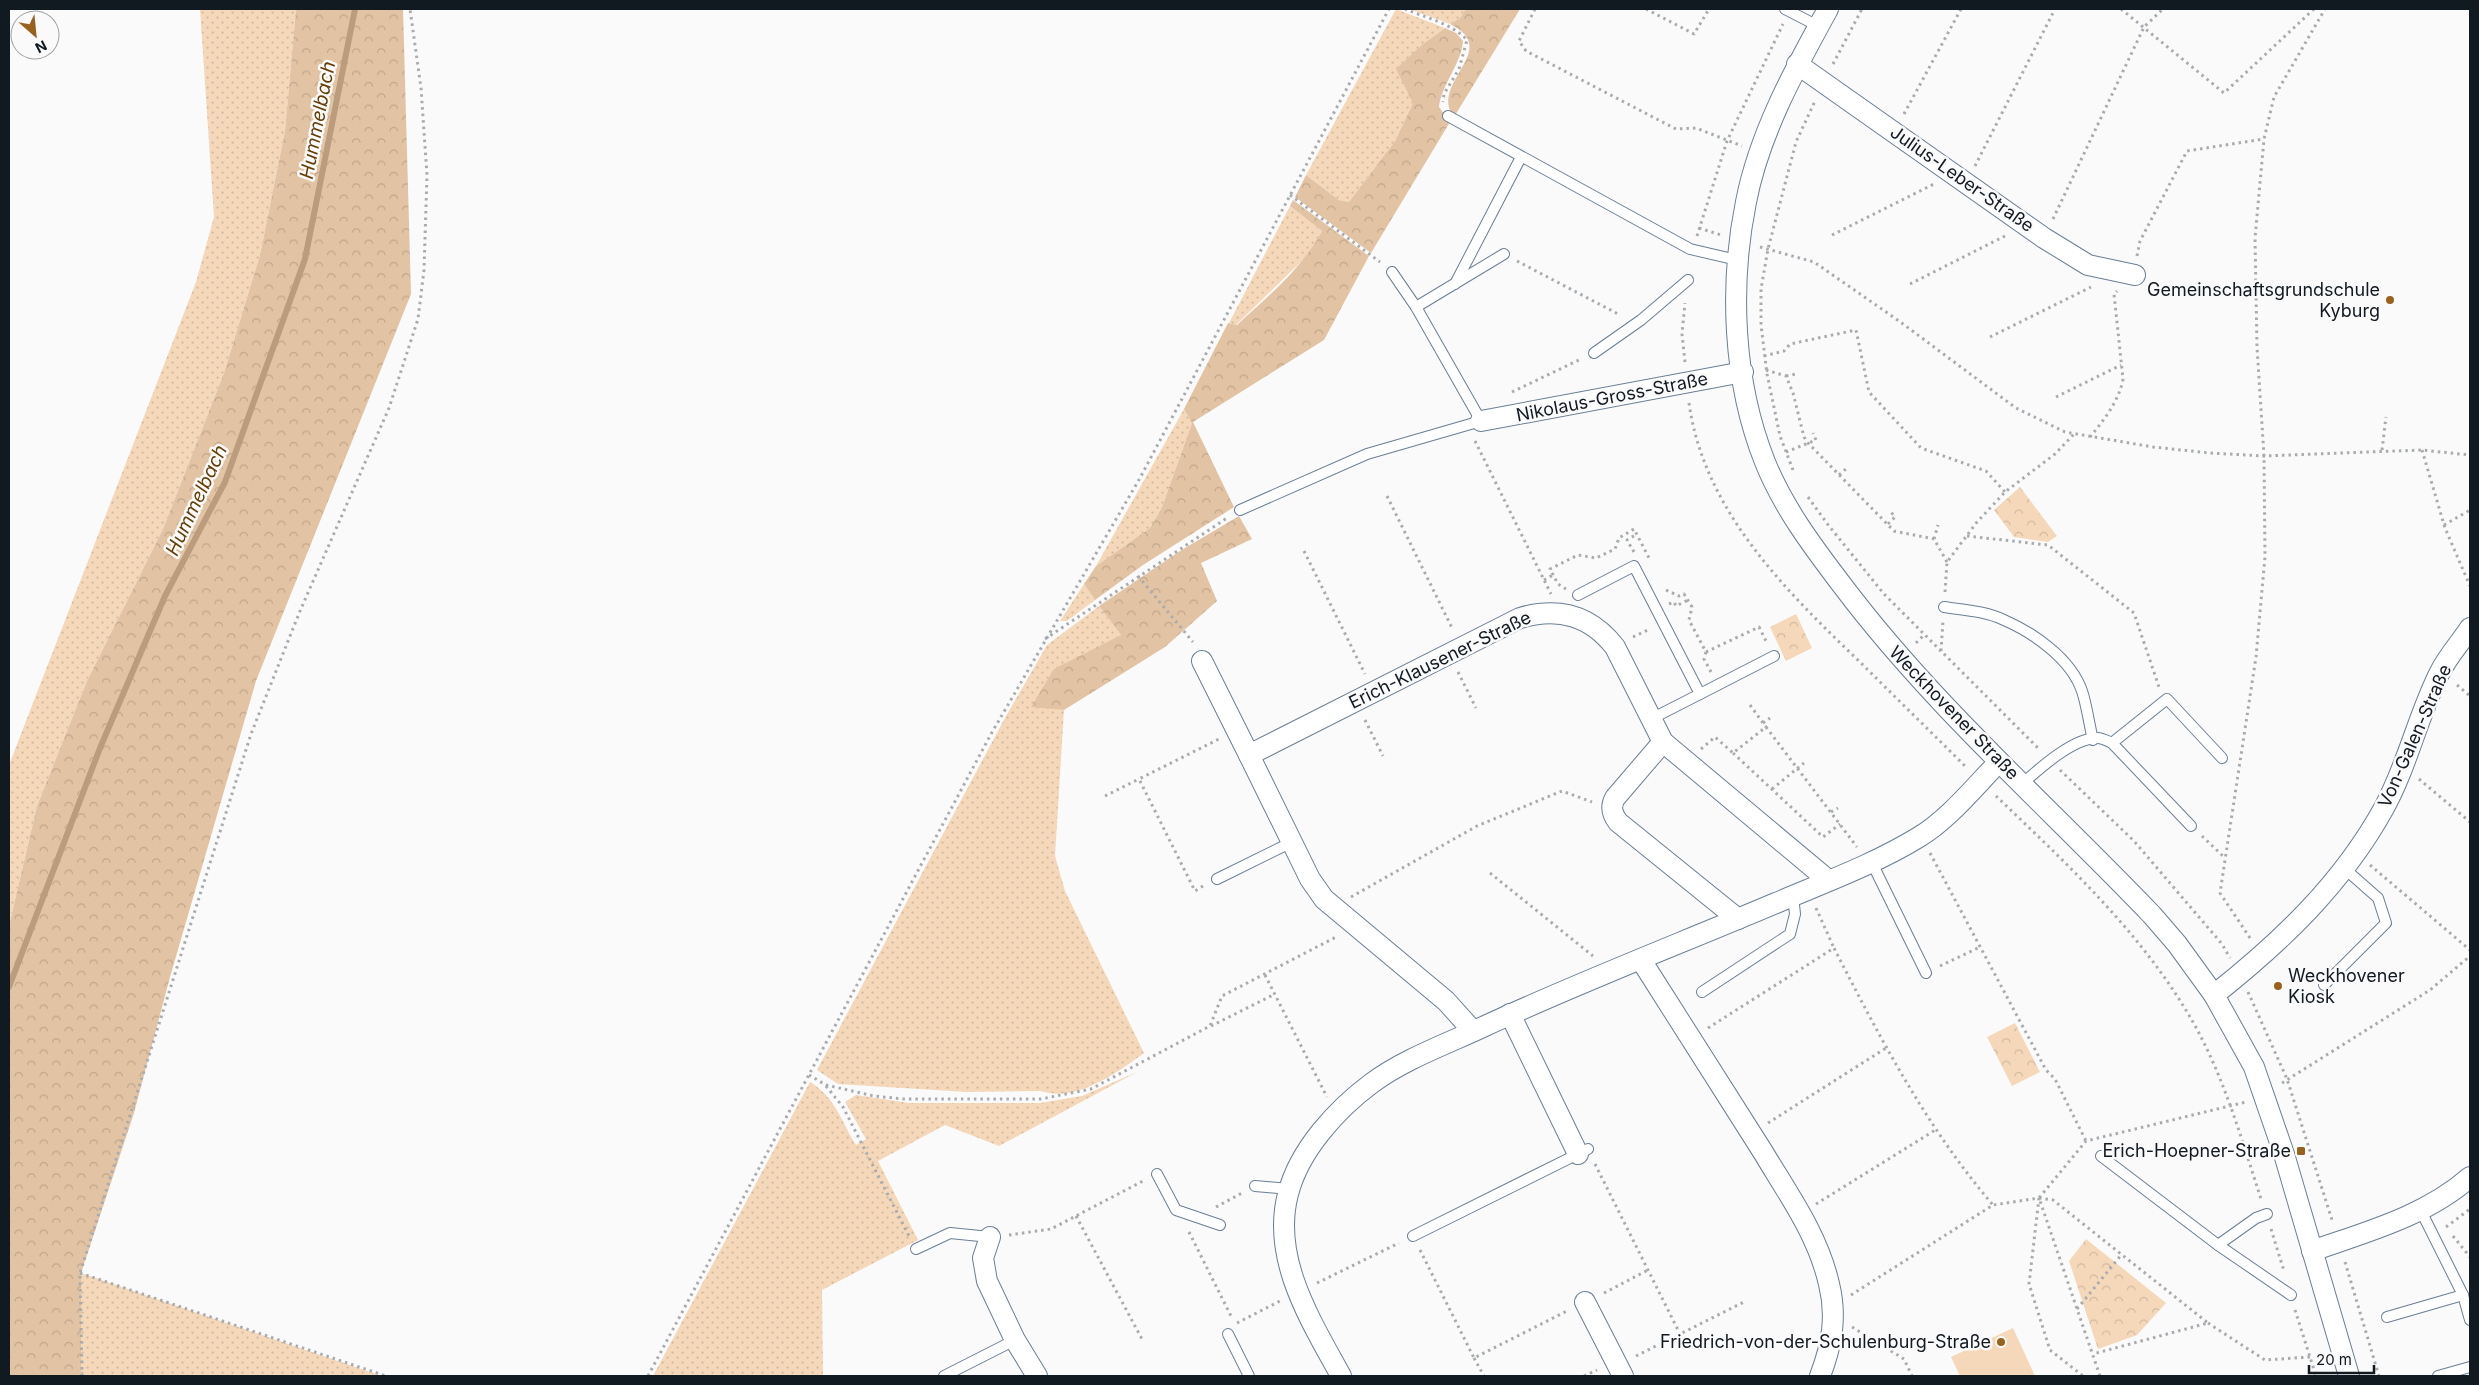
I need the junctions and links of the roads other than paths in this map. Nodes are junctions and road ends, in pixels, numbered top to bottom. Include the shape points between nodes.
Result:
1 (1785, 9) edge
2 (1823, 17) edge
3 (1798, 64) junction
4 (1448, 116) road end
5 (1521, 157) junction
6 (1504, 254) road end
7 (1737, 260) junction
8 (1392, 272) road end
9 (2135, 275) road end
10 (1688, 280) dead end
11 (1455, 284) junction
12 (1416, 307) junction
13 (1594, 353) road end
14 (1743, 372) junction
15 (1474, 423) junction
16 (1240, 510) road end
17 (1578, 595) dead end
18 (1944, 608) dead end
19 (2470, 628) edge
20 (1774, 656) road end
21 (1202, 661) road end
22 (1700, 694) junction
23 (1651, 719) junction
24 (2093, 740) junction
25 (1663, 742) junction
26 (2112, 742) junction
27 (1249, 755) junction
28 (2222, 758) dead end
29 (1999, 762) junction
30 (2022, 784) junction
31 (2191, 826) road end
32 (1292, 842) junction
33 (2350, 861) junction
34 (1868, 863) junction
35 (1218, 879) road end
36 (1828, 880) junction
37 (1800, 893) junction
38 (1738, 919) junction
39 (1640, 960) junction
40 (1926, 973) road end
41 (2324, 985) dead end
42 (1702, 992) dead end
43 (2214, 995) junction
44 (1510, 1014) junction
45 (1473, 1031) junction
46 (1583, 1152) joint
47 (2101, 1156) dead end
48 (1157, 1174) road end
49 (2470, 1177) edge
50 (1256, 1186) road end
51 (1289, 1189) junction
52 (2421, 1211) junction
53 (2266, 1214) dead end
54 (1220, 1225) dead end
55 (1413, 1236) road end
56 (990, 1237) joint
57 (2218, 1245) junction
58 (916, 1249) road end
59 (2312, 1251) junction
60 (2291, 1294) dead end
61 (2463, 1295) junction
62 (1585, 1302) road end
63 (2387, 1317) dead end
64 (2470, 1320) edge
65 (1228, 1334) dead end
66 (1015, 1340) junction
67 (2470, 1367) edge
68 (1620, 1371) edge
69 (1337, 1375) edge
70 (944, 1376) edge
71 (1037, 1376) edge
72 (1249, 1376) edge
73 (1820, 1376) edge
74 (2349, 1376) edge
75 (2438, 1376) edge

1 - 2 lane
2 - 3 street, Weckhovener Straße
3 - 7 street, Weckhovener Straße via 1761,152 1746,200
3 - 9 street, Julius-Leber-Straße via 2044,238 2088,264
4 - 5 lane
5 - 7 lane via 1690,248
5 - 11 lane
6 - 11 lane
7 - 14 street, Weckhovener Straße via 1737,323
8 - 12 lane
10 - 13 lane via 1636,324
11 - 12 lane
12 - 15 lane
14 - 15 street, Nikolaus-Gross-Straße
14 - 29 street, Weckhovener Straße via 1764,461 1775,486 1812,547 1889,646
15 - 16 lane via 1368,454
17 - 22 lane via 1634,566
18 - 24 lane via 1981,612 2004,620 2036,638 2063,661 2081,689
19 - 33 street, Von-Galen-Straße via 2441,671 2384,808
20 - 22 lane
21 - 27 street
22 - 23 lane
23 - 25 street, Erich-Klausener-Straße
23 - 27 street, Erich-Klausener-Straße via 1606,636 1582,620 1555,612 1538,613 1520,618
24 - 26 lane via 2098,738
24 - 30 lane via 2073,746 2050,760
25 - 36 street, Erich-Klausener-Straße
25 - 38 street via 1615,798 1612,809 1618,822
26 - 28 lane via 2167,699
26 - 31 lane
27 - 32 street
29 - 30 street, Weckhovener Straße
29 - 34 street via 1937,824 1921,836
30 - 43 street, Weckhovener Straße via 2152,915
32 - 35 lane
32 - 45 street via 1310,879 1324,898 1446,1001
33 - 41 lane via 2378,898 2386,923
33 - 43 street, Von-Galen-Straße via 2303,918
34 - 36 street
34 - 40 lane
36 - 37 street
37 - 38 street
37 - 42 lane via 1790,934
38 - 39 street
39 - 44 street
39 - 73 street via 1801,1214 1823,1262 1834,1326
43 - 59 street, Weckhovener Straße via 2240,1040 2265,1097
44 - 45 street
44 - 46 street
45 - 51 street via 1374,1081 1355,1096 1303,1158
46 - 55 lane
47 - 57 lane
48 - 54 lane via 1176,1210
49 - 52 street
50 - 51 lane
51 - 69 street via 1284,1213 1286,1255 1298,1292
52 - 59 street
52 - 61 lane
53 - 57 lane
56 - 58 lane via 950,1233
56 - 66 street via 983,1268
57 - 60 lane
59 - 74 street, Weckhovener Straße
61 - 63 lane
61 - 64 lane
62 - 68 street
65 - 72 lane
66 - 70 lane
66 - 71 street
67 - 75 lane

